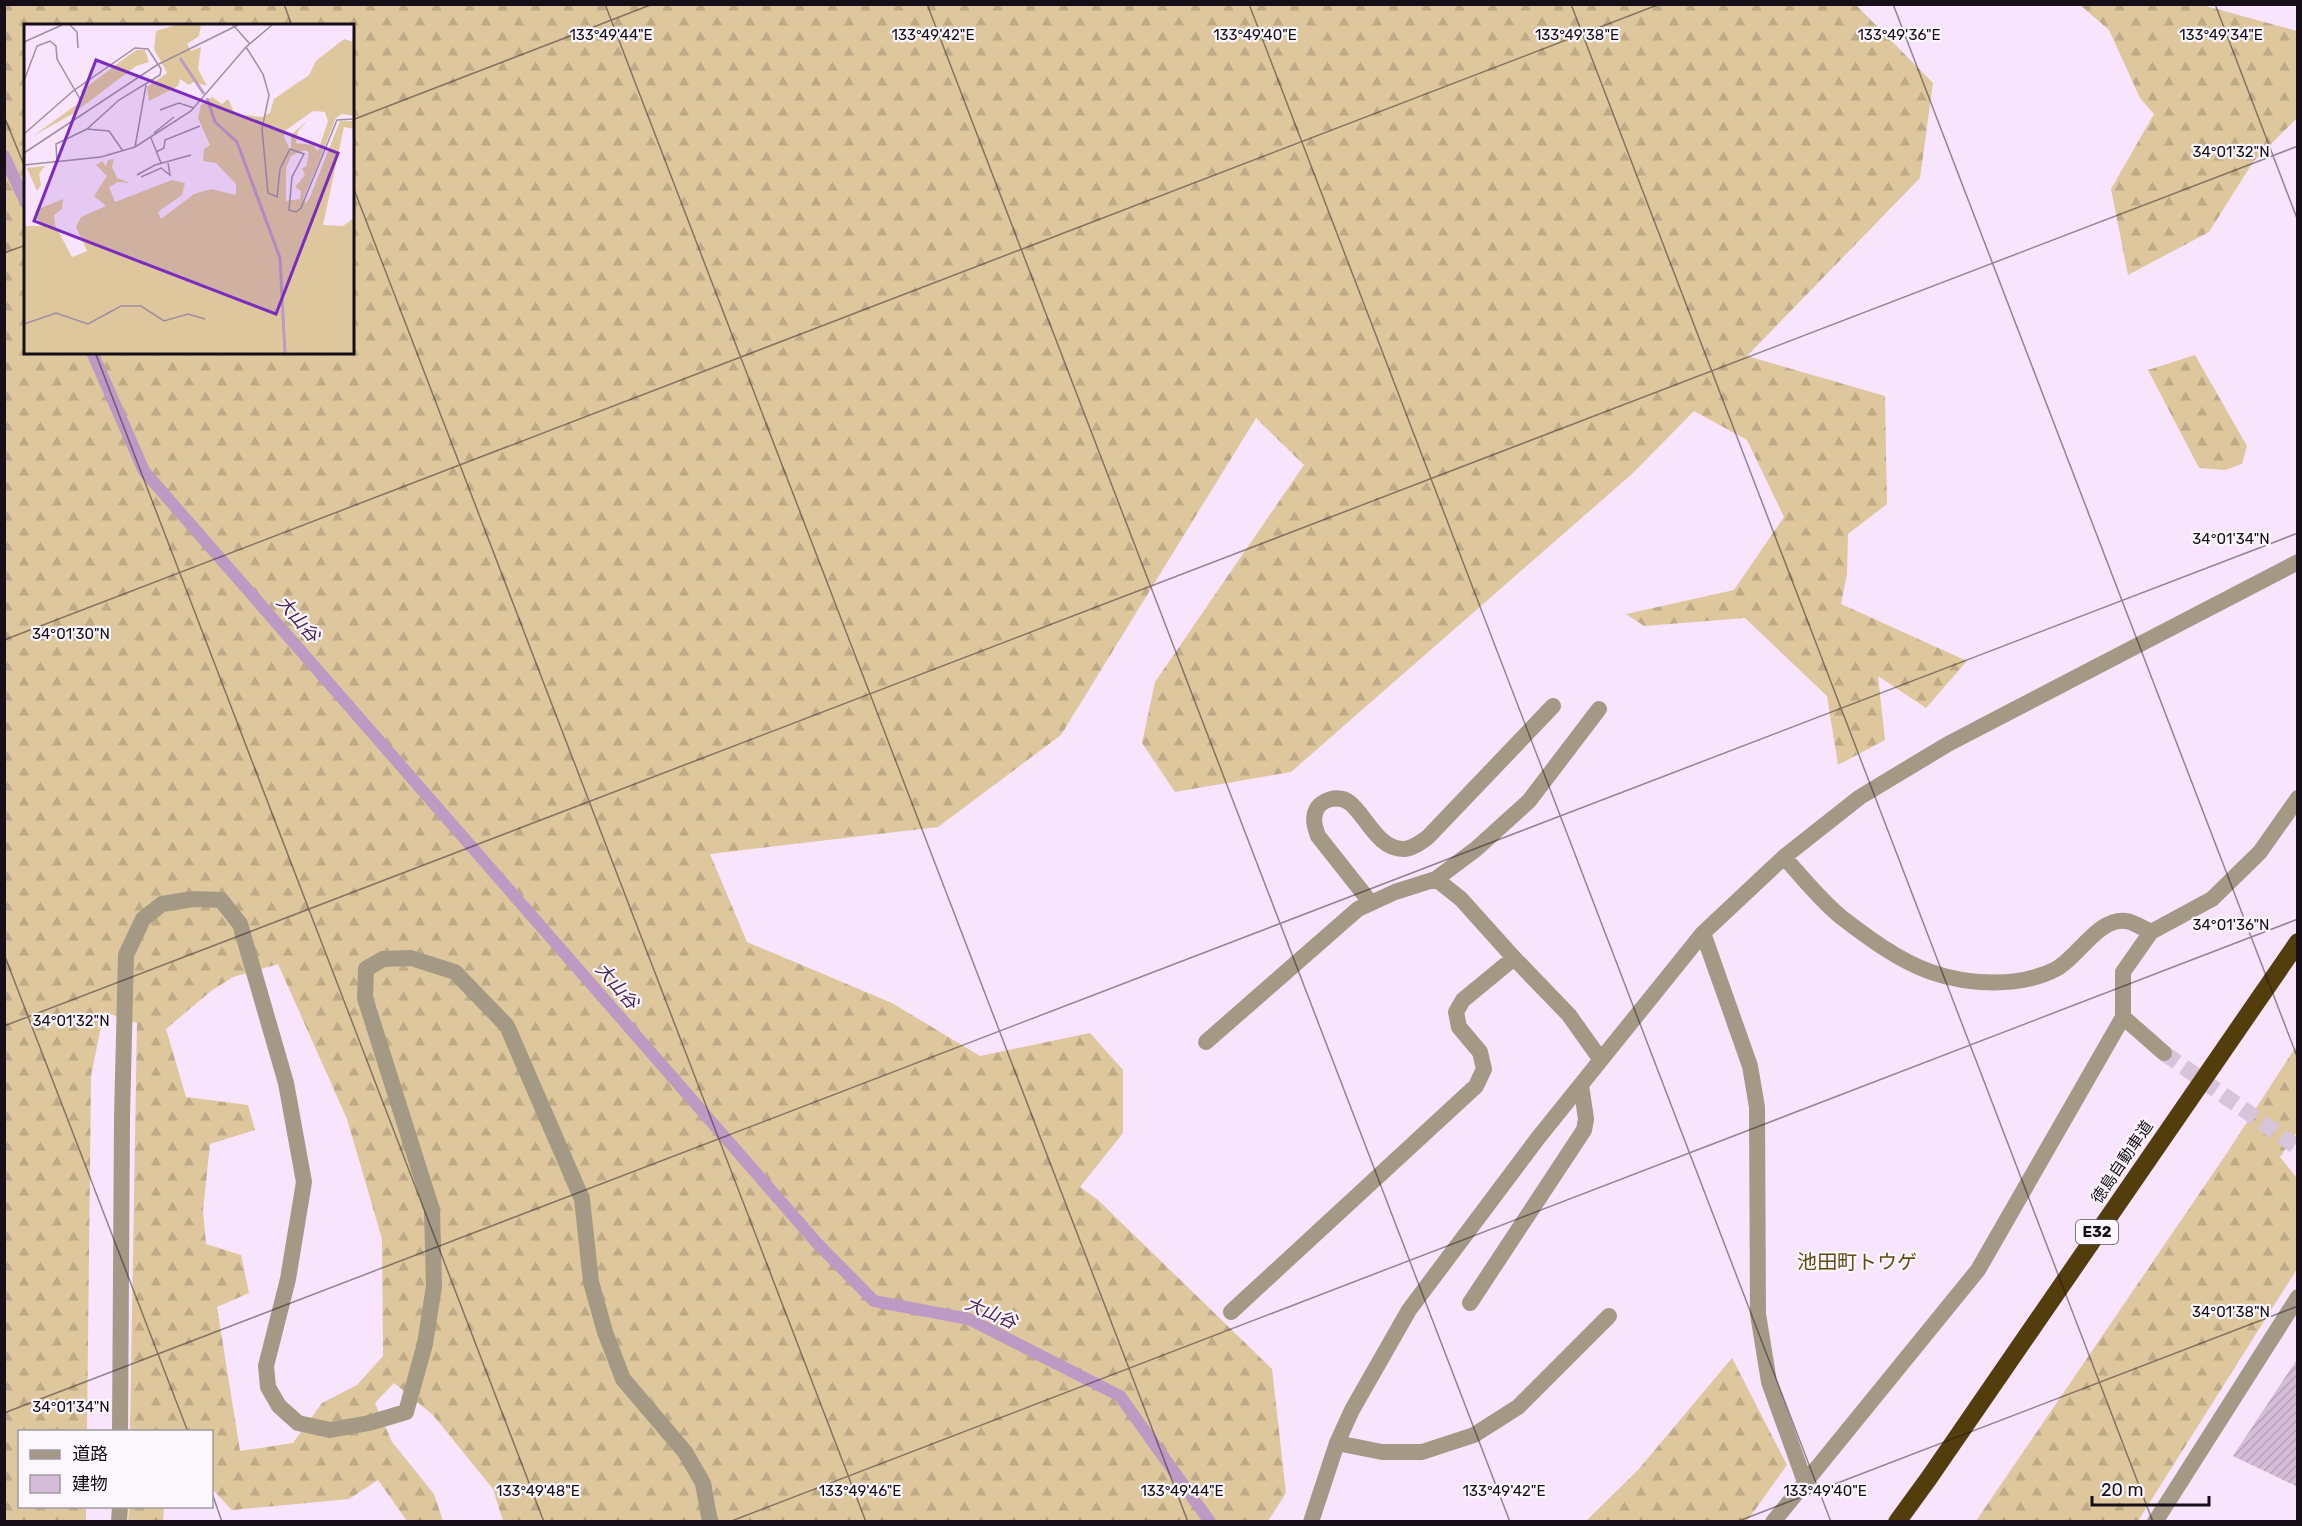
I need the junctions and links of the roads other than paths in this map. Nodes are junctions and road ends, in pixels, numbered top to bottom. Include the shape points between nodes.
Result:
1 (2297, 565) edge
2 (1553, 706) dead end
3 (1599, 709) dead end
4 (2298, 798) edge
5 (1784, 857) junction
6 (1436, 879) junction
7 (1371, 903) junction
8 (2151, 932) junction
9 (1703, 933) junction
10 (2298, 942) edge
11 (1514, 958) junction
12 (2123, 1017) junction
13 (1206, 1042) dead end
14 (2164, 1053) tunnel mouth
15 (1601, 1060) junction
16 (1581, 1086) junction
17 (2298, 1297) edge
18 (1470, 1303) dead end
19 (1231, 1312) dead end
20 (1609, 1316) dead end
21 (120, 1430) edge
22 (1337, 1443) junction
23 (1805, 1482) junction
24 (710, 1521) edge
25 (1311, 1521) edge
26 (1773, 1521) edge
27 (1897, 1521) edge
28 (2155, 1521) edge

1 - 5 street via 1948,744 1860,797
2 - 7 street via 1415,846 1402,849 1389,844 1349,802 1338,798 1326,800 1316,809 1313,824 1318,836
3 - 6 street via 1529,801
4 - 8 street via 2260,852 2212,899
5 - 8 street via 1840,916 1898,956 1931,972 1966,980 1996,982 2056,969 2110,923 2126,921
5 - 9 street
6 - 7 street
6 - 11 street via 1461,899
7 - 13 street via 1358,909
8 - 12 street via 2123,972
9 - 15 street
9 - 23 street via 1750,1066 1757,1107 1758,1314 1769,1382
10 - 27 highway, 徳島自動車道 / E32
11 - 15 street via 1569,1015
11 - 19 street via 1463,1000 1456,1012 1459,1027 1480,1053 1484,1069 1476,1086
12 - 14 street
12 - 23 street via 1978,1270
15 - 16 street
16 - 18 street via 1584,1130
16 - 22 street via 1409,1310
17 - 28 street
20 - 22 street via 1518,1407 1474,1435 1422,1452 1382,1452
21 - 24 street via 126,955 143,920 162,904 221,900 240,924 286,1083 304,1182 288,1279 266,1366 268,1387 279,1406 298,1423 330,1430 406,1412 425,1344 434,1286 432,1210 365,998 366,969 383,959 411,958 455,972 507,1026 582,1200 591,1282 623,1378 685,1452 703,1484
22 - 25 street
23 - 26 street

